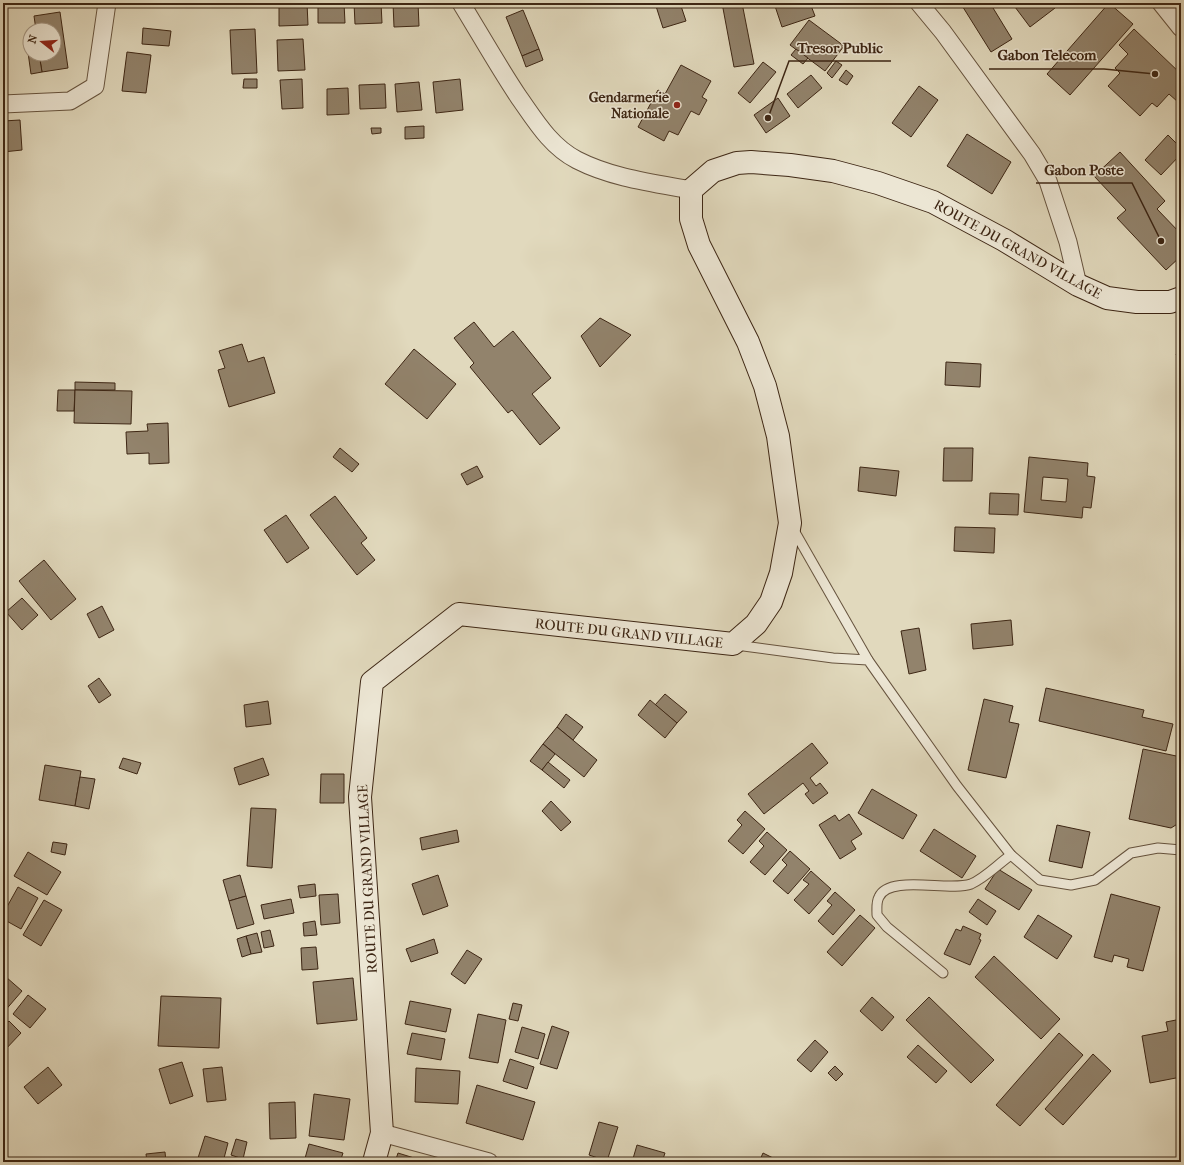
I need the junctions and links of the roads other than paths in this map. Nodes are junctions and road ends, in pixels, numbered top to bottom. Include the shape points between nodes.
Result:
1 (107, 3) edge
2 (461, 3) edge
3 (919, 3) edge
4 (1161, 3) edge
5 (1181, 28) edge
6 (3, 104) edge
7 (691, 190) junction
8 (1078, 285) junction
9 (1181, 298) edge
10 (790, 522) junction
11 (732, 644) junction
12 (868, 660) junction
13 (1181, 850) edge
14 (1011, 855) junction
15 (943, 973) dead end
16 (382, 1133) junction
17 (374, 1162) edge
18 (489, 1162) edge

1 - 6 street via 95,86 70,101
2 - 7 street via 497,65 539,127 558,147 577,160 607,171
3 - 8 street via 1032,154 1048,181 1068,242
4 - 5 street
7 - 8 street, ROUTE DU GRAND VILLAGE via 713,171 751,162 832,171 878,183 933,202 1004,240
7 - 10 street, ROUTE DU GRAND VILLAGE via 691,219 698,246 748,342 766,386 778,436
8 - 9 street, ROUTE DU GRAND VILLAGE via 1107,298 1137,302 1170,302
10 - 11 street, ROUTE DU GRAND VILLAGE via 781,573 771,602 756,624
10 - 12 lane
11 - 12 lane via 833,658
11 - 16 street, ROUTE DU GRAND VILLAGE via 459,614 372,682 360,797
12 - 14 lane via 957,786
13 - 14 lane via 1158,848 1131,853 1095,880 1071,885 1040,880
14 - 15 lane via 970,884 956,887 898,885 884,891 878,897 877,915 887,927
16 - 17 street, ROUTE DU GRAND VILLAGE
16 - 18 street

